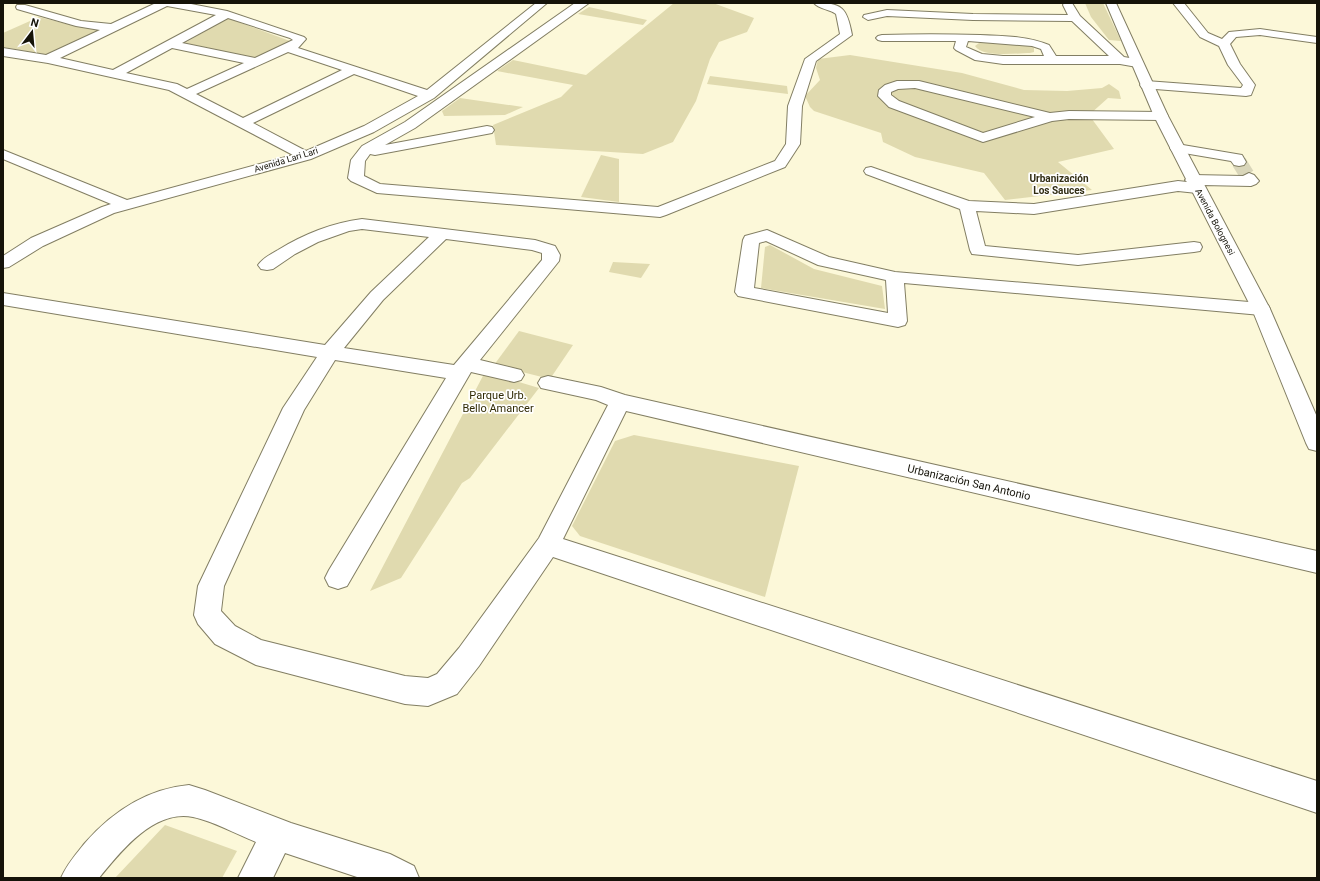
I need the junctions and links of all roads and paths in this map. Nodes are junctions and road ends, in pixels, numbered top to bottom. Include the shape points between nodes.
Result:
1 (36, 3) edge
2 (164, 3) edge
3 (168, 3) edge
4 (542, 3) edge
5 (584, 3) edge
6 (819, 3) edge
7 (1068, 3) edge
8 (1111, 3) edge
9 (1178, 3) edge
10 (21, 7) junction
11 (836, 8) junction
12 (9, 10) dead end
13 (868, 12) junction
14 (227, 14) junction
15 (1075, 18) junction
16 (112, 28) junction
17 (846, 34) junction
18 (882, 38) dead end
19 (963, 39) junction
20 (1317, 40) edge
21 (172, 44) junction
22 (1224, 44) junction
23 (287, 48) junction
24 (3, 52) edge
25 (48, 59) junction
26 (1051, 60) junction
27 (1120, 60) junction
28 (257, 62) junction
29 (1137, 63) junction
30 (353, 70) junction
31 (114, 74) junction
32 (1146, 85) junction
33 (186, 94) junction
34 (429, 95) junction
35 (1161, 116) junction
36 (1050, 117) junction
37 (243, 123) junction
38 (369, 129) junction
39 (487, 130) dead end
40 (386, 138) junction
41 (1177, 148) junction
42 (364, 153) junction
43 (3, 154) edge
44 (306, 156) junction
45 (1239, 162) tunnel mouth
46 (871, 172) dead end
47 (1249, 178) dead end
48 (1195, 184) junction
49 (126, 205) junction
50 (967, 206) junction
51 (442, 234) junction
52 (1194, 247) dead end
53 (3, 263) edge
54 (267, 265) dead end
55 (895, 277) junction
56 (3, 299) edge
57 (1260, 309) junction
58 (330, 352) junction
59 (463, 369) junction
60 (514, 374) dead end
61 (548, 383) dead end
62 (620, 402) junction
63 (1317, 443) edge
64 (548, 545) junction
65 (1317, 562) edge
66 (338, 578) dead end
67 (1317, 797) edge
68 (278, 834) junction
69 (78, 878) edge
70 (255, 878) edge
71 (402, 878) edge

1 - 10 street
2 - 16 street
3 - 14 street
4 - 34 street, Avenida Lari Lari
5 - 40 street via 410,125
6 - 11 street
7 - 15 street
8 - 29 street, Avenida Bolognesi
9 - 22 street via 1204,35
10 - 12 street
10 - 16 street via 80,24
11 - 13 street
11 - 17 street via 843,16
13 - 15 street
13 - 17 street
14 - 21 street
14 - 23 street via 300,40
15 - 27 street
16 - 25 street
17 - 42 street via 811,59 795,106 793,144 780,164 660,212 377,188 356,178 358,160
18 - 19 street
19 - 26 street via 1029,41 1044,46
19 - 26 street via 960,48 979,57
20 - 22 street via 1260,32 1233,34
21 - 28 street
21 - 31 street
22 - 32 street via 1234,65 1250,85 1246,92
23 - 28 street
23 - 30 street
24 - 25 street
25 - 31 street
26 - 27 street
27 - 29 street
28 - 33 street
29 - 32 street, Avenida Bolognesi
30 - 34 street
30 - 37 street
31 - 33 street via 173,87
32 - 35 street, Avenida Bolognesi
33 - 37 street
34 - 38 street, Avenida Lari Lari
35 - 36 street
35 - 41 street, Avenida Bolognesi
36 - 36 street via 983,138 894,104 884,96 885,90 890,86 919,85
37 - 44 street
38 - 40 street
38 - 44 street, Avenida Lari Lari
39 - 42 street
40 - 42 street via 366,149
41 - 45 street via 1237,158
41 - 48 street, Avenida Bolognesi
43 - 49 street
44 - 49 street, Avenida Lari Lari
46 - 50 street
47 - 48 street via 1251,181
48 - 50 street via 1034,209
48 - 57 street, Avenida Bolognesi
49 - 53 street, Avenida Lari Lari via 108,210 37,242
50 - 52 street via 978,250 1078,260
51 - 54 street via 374,225 349,225 290,249
51 - 58 street via 377,296
51 - 59 street via 539,246 549,250 551,255 550,261
55 - 55 street via 898,321 744,292 751,240 767,235 824,261
55 - 57 street
56 - 58 street
57 - 63 street, Avenida Bolognesi
58 - 59 street
58 - 64 street via 294,408 211,586 207,615 224,635 256,652 383,685 428,692 447,684
59 - 60 street
59 - 66 street
61 - 62 street, Urbanización San Antonio via 601,394
62 - 64 street
62 - 65 street, Urbanización San Antonio
64 - 67 street
68 - 69 street via 189,801 167,804 145,813 125,826 103,846
68 - 70 street
68 - 71 street via 390,871

